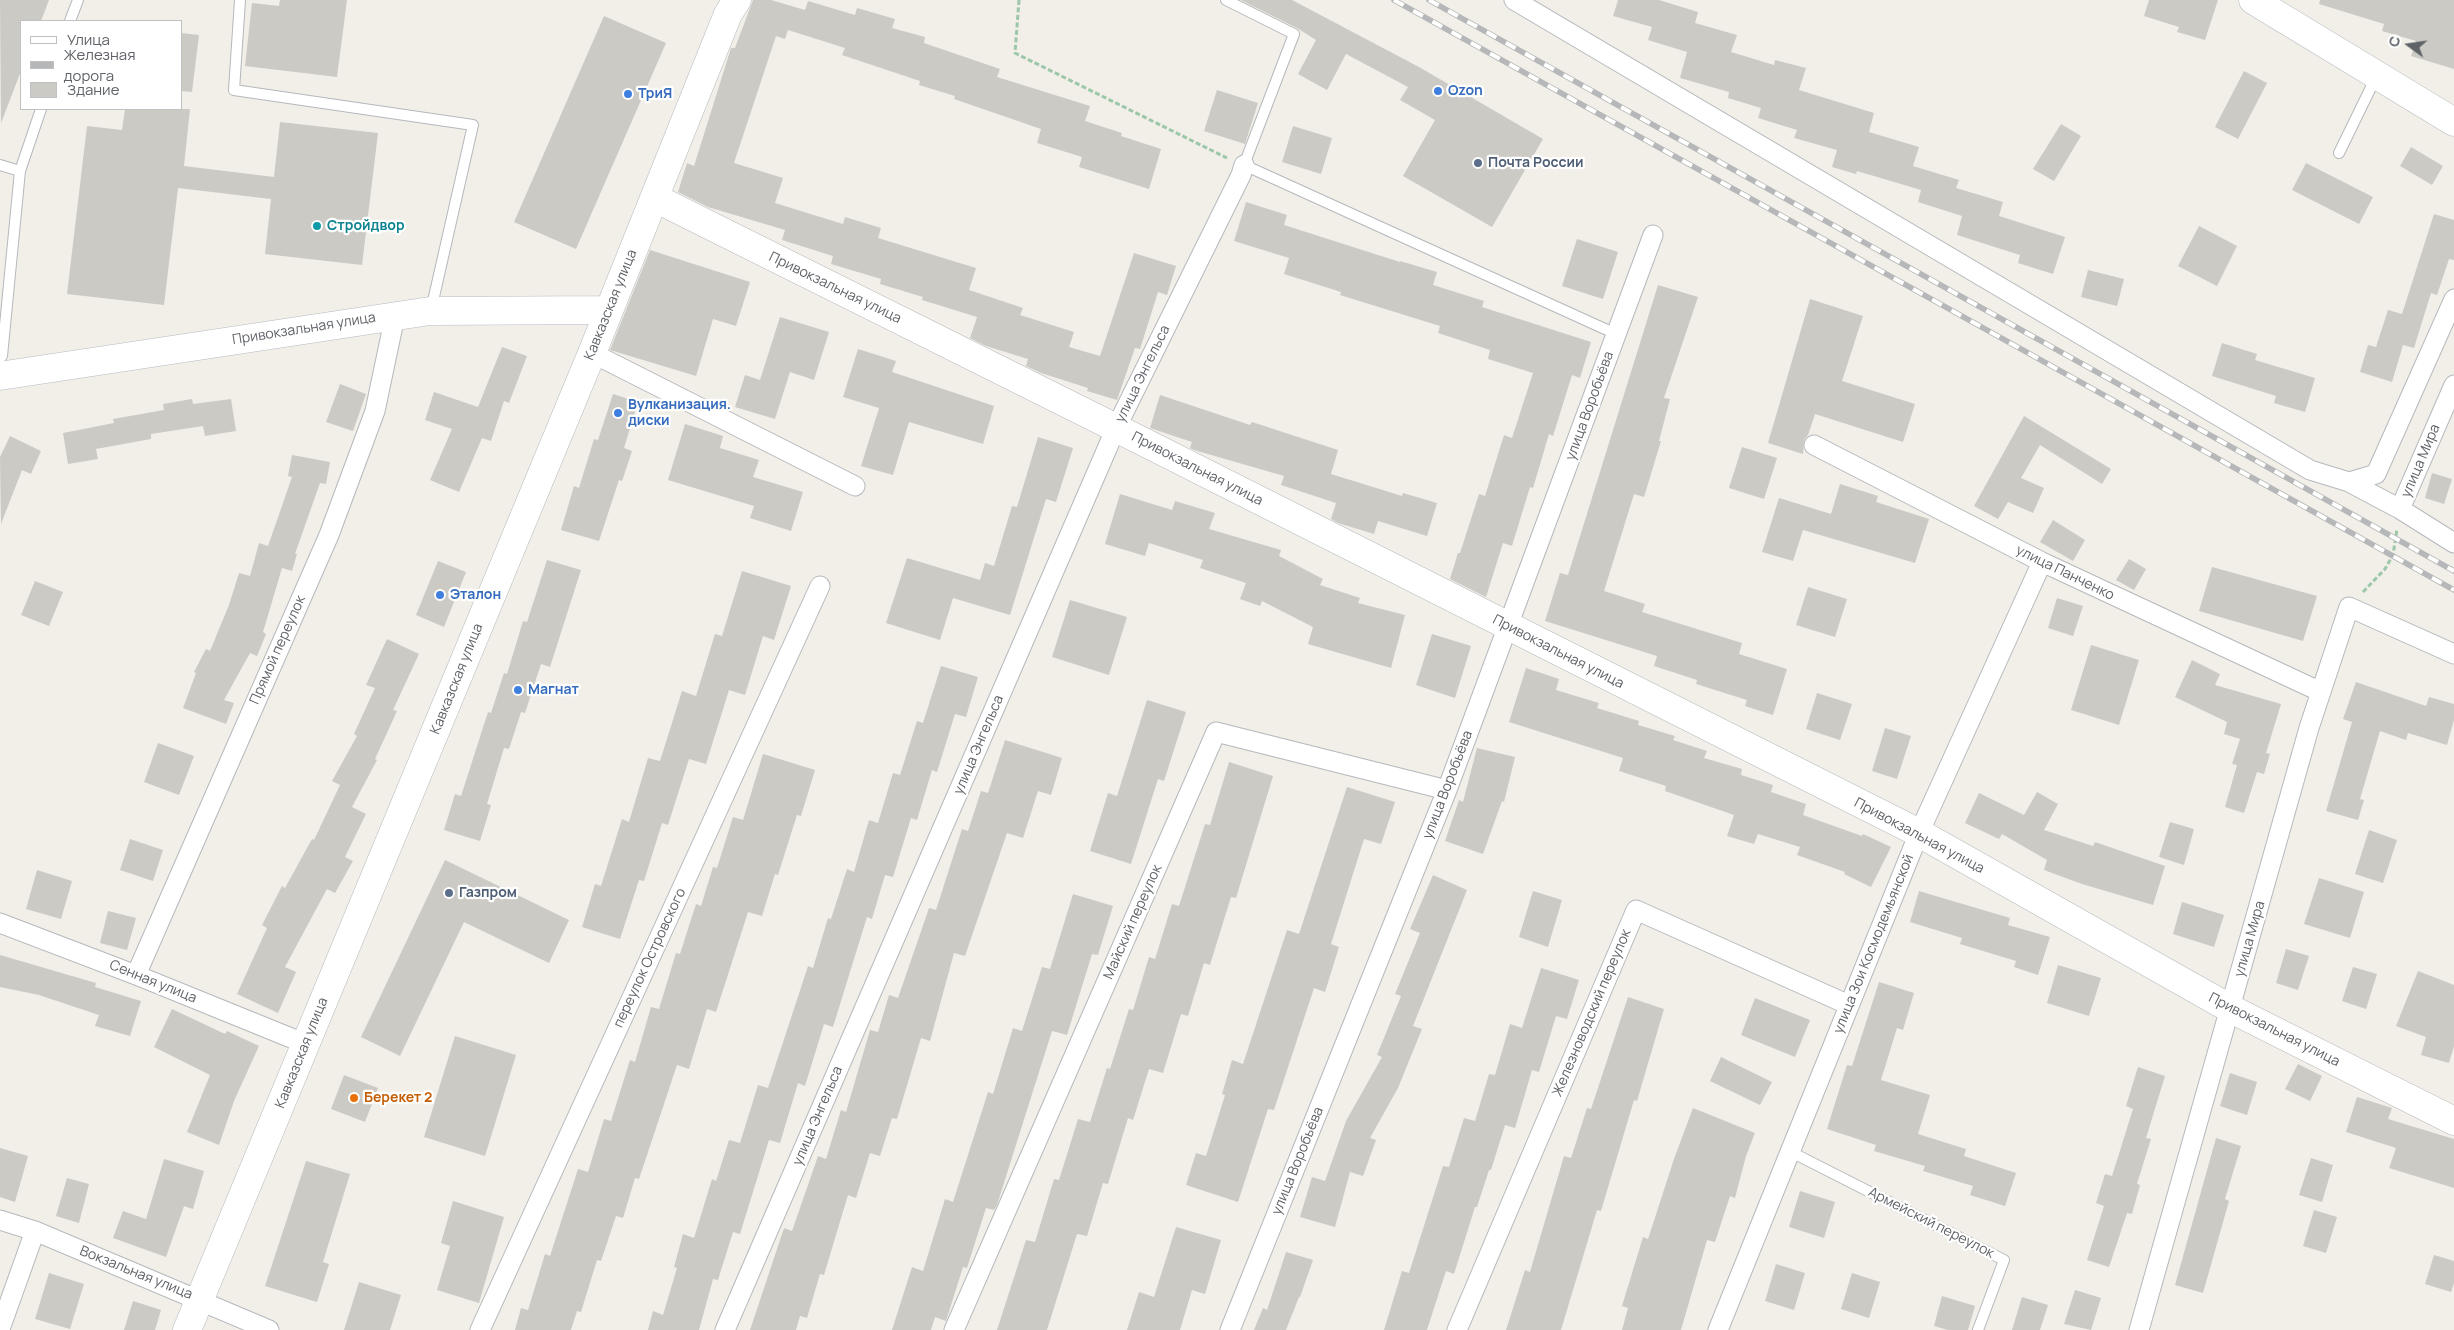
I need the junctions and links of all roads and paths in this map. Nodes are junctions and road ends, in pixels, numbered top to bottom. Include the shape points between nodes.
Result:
1 (78, 0) edge
2 (240, 0) edge
3 (737, 0) edge
4 (1019, 0) edge
5 (1226, 0) edge
6 (1514, 0) edge
7 (2253, 0) edge
8 (70, 20) edge
9 (2377, 75) junction
10 (41, 110) edge
11 (2454, 122) edge
12 (2339, 153) dead end
13 (0, 165) edge
14 (1244, 165) junction
15 (20, 171) junction
16 (655, 198) junction
17 (1653, 235) dead end
18 (2454, 299) edge
19 (609, 310) junction
20 (430, 311) junction
21 (395, 316) junction
22 (1616, 334) junction
23 (592, 353) junction
24 (0, 358) edge
25 (0, 376) edge
26 (2454, 384) edge
27 (1116, 428) junction
28 (1814, 445) dead end
29 (2350, 482) junction
30 (855, 486) dead end
31 (2400, 509) junction
32 (2454, 543) edge
33 (2042, 562) junction
34 (820, 586) dead end
35 (2349, 607) junction
36 (1508, 627) junction
37 (2454, 654) edge
38 (2321, 692) junction
39 (1447, 790) junction
40 (1919, 833) junction
41 (0, 923) edge
42 (136, 974) junction
43 (1849, 1005) junction
44 (2231, 1009) junction
45 (306, 1044) junction
46 (2454, 1121) edge
47 (1791, 1152) junction
48 (0, 1220) edge
49 (35, 1231) junction
50 (200, 1299) junction
51 (0, 1329) edge
52 (187, 1330) edge
53 (270, 1330) edge
54 (480, 1330) edge
55 (725, 1330) edge
56 (954, 1330) edge
57 (1230, 1330) edge
58 (1457, 1330) edge
59 (1718, 1330) edge
60 (1978, 1330) edge
61 (2139, 1330) edge

1 - 8 lane
2 - 20 lane via 234,90 473,124
3 - 16 street, Кавказская улица via 728,14
4 - 14 path via 1015,53
5 - 14 lane via 1294,34
6 - 29 street via 2310,470
7 - 9 street
9 - 11 street
9 - 12 lane
10 - 15 lane
13 - 15 lane
14 - 22 lane
14 - 27 street, улица Энгельса
15 - 24 lane
16 - 19 street, Кавказская улица
16 - 27 street, Привокзальная улица
17 - 22 street, улица Воробьёва
18 - 29 street via 2376,474
19 - 20 street, Привокзальная улица
19 - 23 street, Кавказская улица
20 - 21 street, Привокзальная улица
21 - 25 street, Привокзальная улица
21 - 42 street, Прямой переулок via 375,411 329,535
22 - 36 street, улица Воробьёва
23 - 30 street
23 - 45 street, Кавказская улица
26 - 31 street, улица Мира
27 - 36 street, Привокзальная улица
27 - 55 street, улица Энгельса
28 - 33 street, улица Панченко
29 - 31 street
31 - 32 street
31 - 35 path via 2393,556 2385,570
33 - 38 street, улица Панченко
33 - 40 street, улица Зои Космодемьянской
34 - 54 street, переулок Островского
35 - 37 street
35 - 38 street, улица Мира
36 - 39 street, улица Воробьёва
36 - 40 street, Привокзальная улица
38 - 44 street, улица Мира
39 - 56 street, Майский переулок via 1216,732
39 - 57 street, улица Воробьёва
40 - 43 street, улица Зои Космодемьянской
40 - 44 street, Привокзальная улица
41 - 42 street, Сенная улица
42 - 45 street, Сенная улица
43 - 47 street, улица Зои Космодемьянской
43 - 58 street, Железноводский переулок via 1636,910
44 - 46 street, Привокзальная улица
44 - 61 street, улица Мира
45 - 50 street, Кавказская улица
47 - 59 street, улица Зои Космодемьянской
47 - 60 lane, Армейский переулок via 2004,1260
48 - 49 street, Вокзальная улица
49 - 50 street, Вокзальная улица
49 - 51 street
50 - 52 street, Кавказская улица
50 - 53 street, Вокзальная улица

